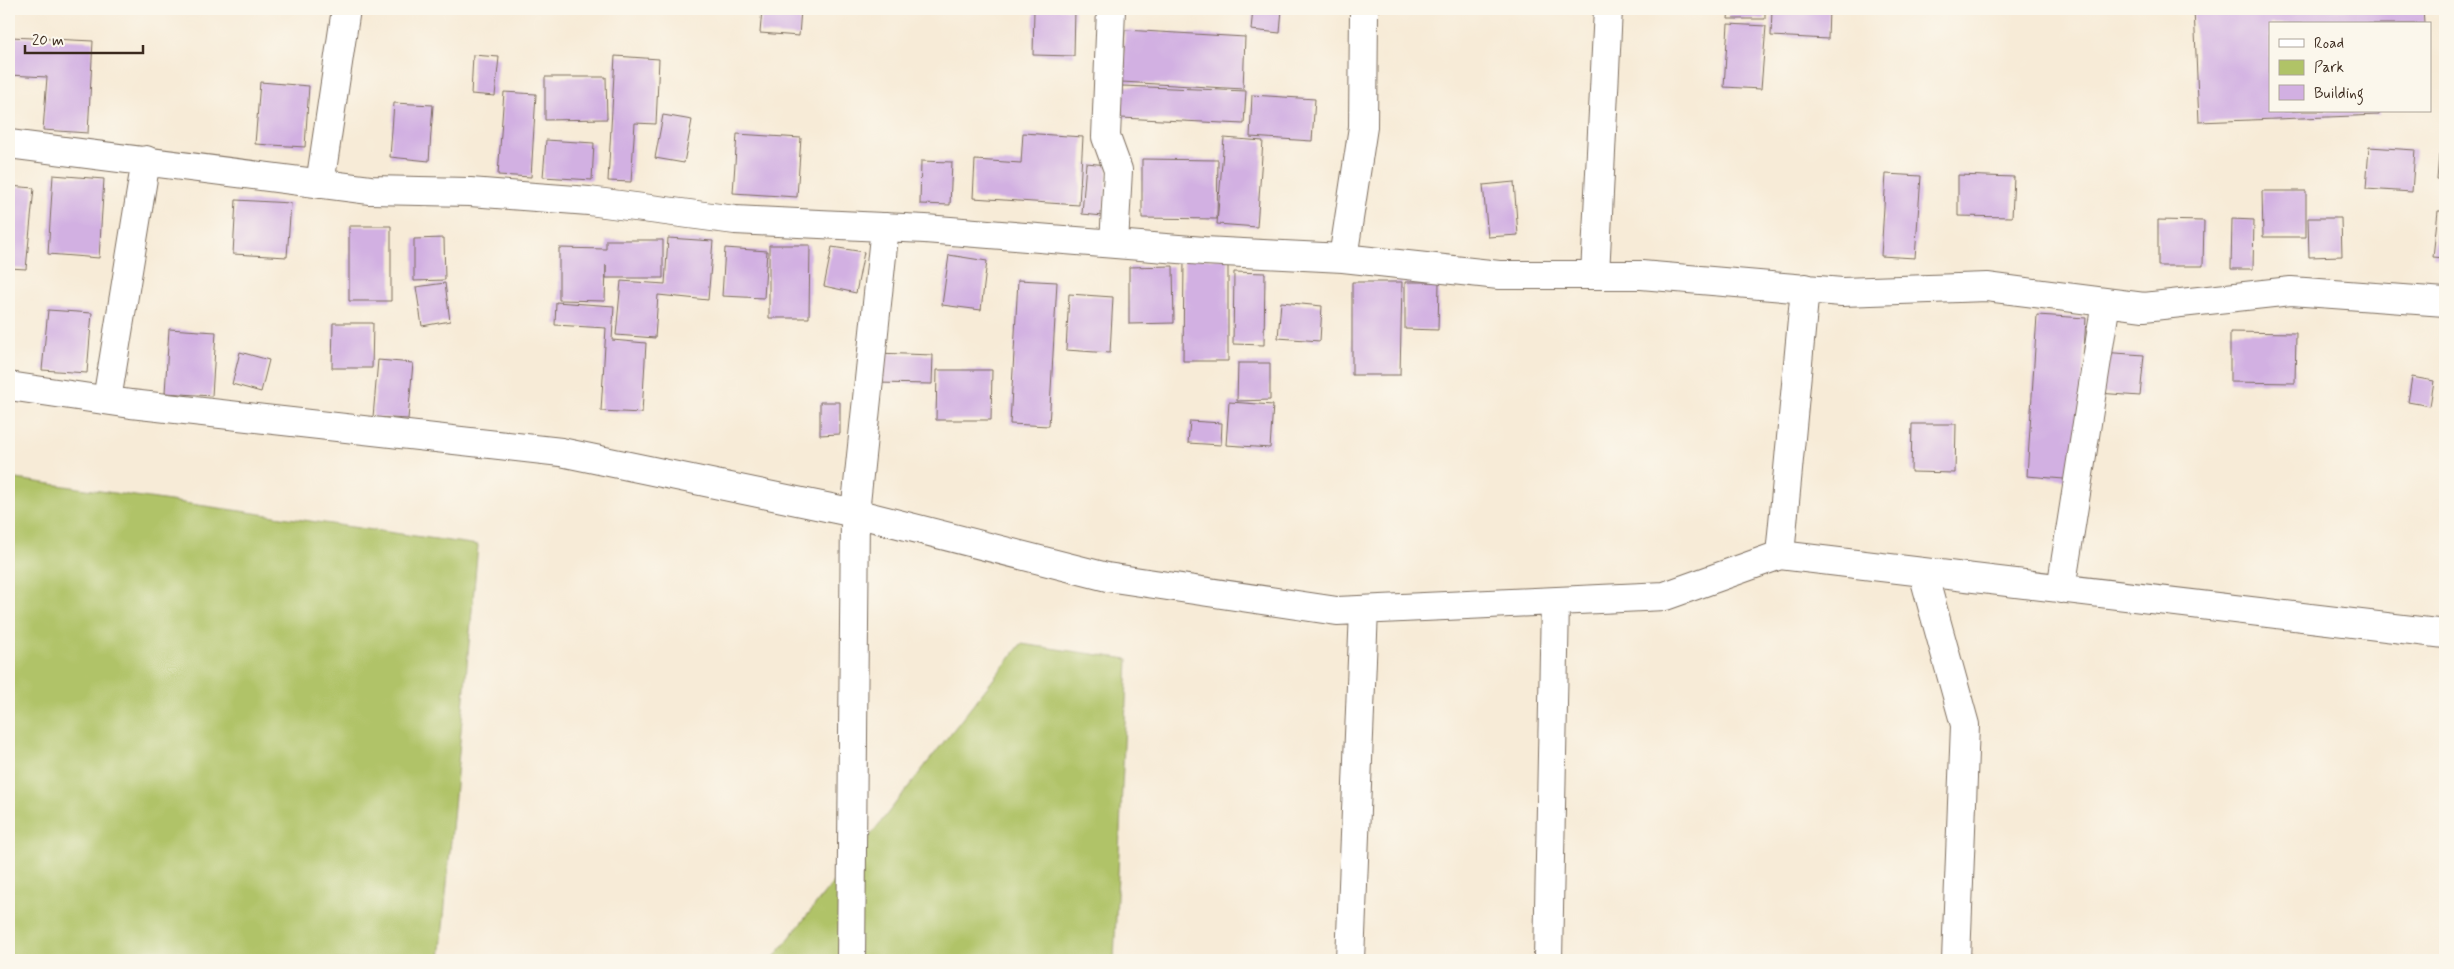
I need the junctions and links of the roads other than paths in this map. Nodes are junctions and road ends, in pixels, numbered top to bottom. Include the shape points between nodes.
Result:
1 (346, 9) edge
2 (1110, 9) edge
3 (1364, 9) edge
4 (1608, 9) edge
5 (9, 144) edge
6 (146, 160) junction
7 (320, 184) junction
8 (885, 227) junction
9 (1114, 244) junction
10 (1343, 258) junction
11 (1595, 275) junction
12 (1805, 288) junction
13 (2106, 302) junction
14 (2445, 302) edge
15 (9, 386) edge
16 (107, 400) junction
17 (855, 513) junction
18 (1780, 555) junction
19 (1922, 573) junction
20 (2061, 589) junction
21 (1555, 602) junction
22 (1364, 610) junction
23 (2445, 634) edge
24 (852, 960) edge
25 (1350, 960) edge
26 (1548, 960) edge
27 (1956, 960) edge

1 - 7 street
2 - 9 street via 1106,137 1118,170
3 - 10 street via 1363,127
4 - 11 street
5 - 6 street
6 - 7 street
6 - 16 street
7 - 8 street via 370,190 470,192 589,201 735,220
8 - 9 street
8 - 17 street
9 - 10 street
10 - 11 street via 1499,274
11 - 12 street via 1641,275
12 - 13 street via 1842,292 1987,287
12 - 18 street
13 - 14 street via 2144,307 2291,291
13 - 20 street
15 - 16 street
16 - 17 street via 561,452
17 - 22 street via 1107,577 1337,611
17 - 24 street
18 - 19 street
18 - 21 street via 1665,596
19 - 20 street
19 - 27 street via 1965,725
20 - 23 street
21 - 22 street
21 - 26 street
22 - 25 street

